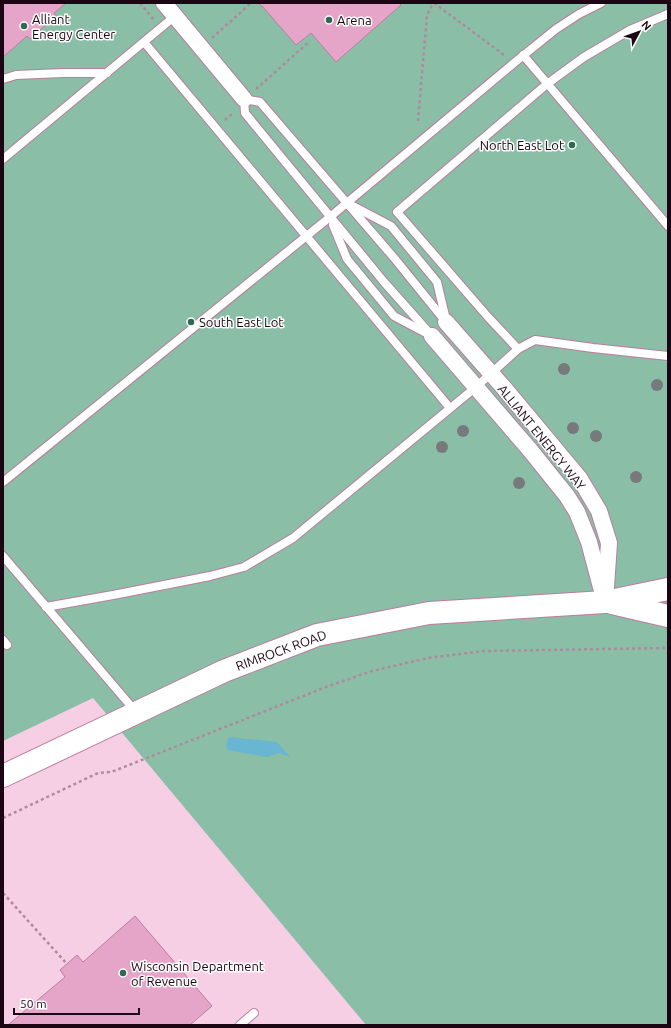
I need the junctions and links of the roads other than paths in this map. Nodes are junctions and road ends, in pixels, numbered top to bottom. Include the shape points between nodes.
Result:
1 (164, 3) edge
2 (601, 3) edge
3 (668, 14) edge
4 (175, 16) junction
5 (144, 42) junction
6 (523, 56) junction
7 (107, 73) junction
8 (3, 79) edge
9 (548, 84) junction
10 (244, 99) junction
11 (3, 159) edge
12 (347, 203) junction
13 (330, 217) junction
14 (668, 226) edge
15 (306, 236) junction
16 (446, 322) junction
17 (432, 336) junction
18 (518, 349) junction
19 (668, 356) edge
20 (491, 373) junction
21 (476, 386) junction
22 (450, 408) junction
23 (3, 482) edge
24 (3, 556) edge
25 (668, 588) edge
26 (605, 602) junction
27 (46, 607) junction
28 (668, 616) edge
29 (136, 713) junction
30 (3, 776) edge
31 (254, 1013) dead end
32 (240, 1025) edge

1 - 4 street
2 - 6 lane via 556,29
3 - 9 lane via 630,30 584,57
4 - 5 lane
4 - 10 street
5 - 7 lane
5 - 15 lane
6 - 9 lane
6 - 12 lane
7 - 8 lane via 16,75
7 - 11 lane
9 - 14 lane
9 - 18 lane via 397,212
10 - 12 lane via 260,102
10 - 13 lane via 245,113
12 - 13 lane
12 - 16 lane
12 - 16 lane via 391,226 437,282
13 - 15 lane
13 - 17 lane
13 - 17 lane via 347,259 394,316
15 - 22 lane
15 - 23 lane
16 - 20 street, ALLIANT ENERGY WAY
17 - 21 street, ALLIANT ENERGY WAY
18 - 19 lane via 535,340
18 - 20 lane
20 - 21 lane
20 - 26 street, ALLIANT ENERGY WAY via 580,480 599,511 609,543
21 - 22 lane
21 - 26 street, ALLIANT ENERGY WAY via 568,496 589,542
22 - 27 lane via 293,538 244,567 210,576
24 - 27 lane
25 - 26 main road, RIMROCK ROAD
26 - 28 main road, RIMROCK ROAD
26 - 29 main road, RIMROCK ROAD via 429,613 317,635 224,671
27 - 29 lane
29 - 30 main road, RIMROCK ROAD
31 - 32 lane

